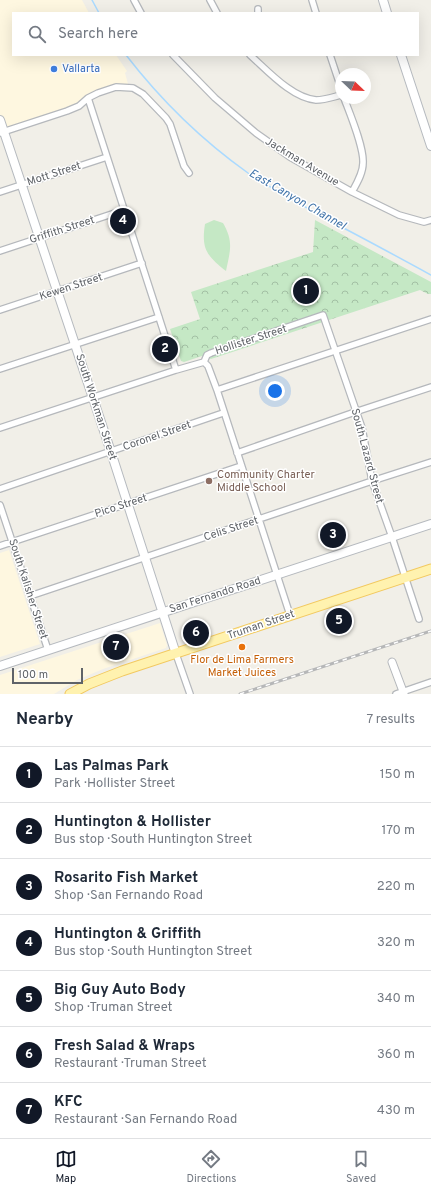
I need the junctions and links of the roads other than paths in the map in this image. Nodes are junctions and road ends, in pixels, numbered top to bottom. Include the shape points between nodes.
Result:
1 (134, 0) edge
2 (210, 0) edge
3 (312, 0) edge
4 (383, 0) edge
5 (140, 12) edge
6 (216, 12) edge
7 (316, 12) edge
8 (387, 12) edge
9 (174, 56) edge
10 (251, 56) edge
11 (330, 56) edge
12 (401, 56) edge
13 (335, 70) edge
14 (335, 97) edge
15 (88, 98) junction
16 (346, 104) edge
17 (0, 120) edge
18 (2, 132) edge
19 (431, 146) edge
20 (107, 157) junction
21 (189, 173) dead end
22 (22, 185) junction
23 (0, 192) edge
24 (352, 192) junction
25 (124, 210) junction
26 (431, 220) edge
27 (39, 238) junction
28 (0, 251) edge
29 (142, 263) junction
30 (57, 291) junction
31 (0, 310) edge
32 (323, 315) joint
33 (159, 317) junction
34 (431, 319) edge
35 (75, 345) junction
36 (336, 350) junction
37 (204, 362) junction
38 (0, 369) edge
39 (176, 370) junction
40 (431, 387) edge
41 (217, 390) junction
42 (92, 398) junction
43 (355, 412) junction
44 (223, 413) junction
45 (0, 428) edge
46 (111, 452) junction
47 (237, 453) junction
48 (431, 462) edge
49 (241, 466) junction
50 (372, 481) junction
51 (0, 490) edge
52 (128, 504) junction
53 (0, 505) edge
54 (259, 520) junction
55 (431, 524) edge
56 (392, 537) junction
57 (12, 542) junction
58 (0, 546) edge
59 (144, 557) junction
60 (431, 569) edge
61 (277, 574) junction
62 (405, 577) junction
63 (30, 596) junction
64 (163, 612) junction
65 (290, 615) junction
66 (420, 619) dead end
67 (48, 650) junction
68 (176, 654) junction
69 (392, 662) dead end
70 (0, 666) edge
71 (431, 682) edge
72 (401, 693) edge
73 (70, 694) edge
74 (190, 694) edge

1 - 5 street
2 - 6 street
3 - 7 street
4 - 8 main road
9 - 24 street, Jackman Avenue via 215,98 256,133 290,157
10 - 14 street via 290,90 301,96 316,100
11 - 13 street
12 - 19 main road
15 - 18 street via 79,106 67,111
15 - 20 street
15 - 21 street via 116,86 133,88 143,94 170,124 184,166
16 - 24 street via 363,151 361,173
17 - 18 main road, South Workman Street
18 - 22 main road, South Workman Street
20 - 22 street, Mott Street
20 - 25 street
22 - 23 street, Mott Street
22 - 27 main road, South Workman Street
24 - 26 street, Jackman Avenue via 399,215 424,222
25 - 27 street, Griffith Street
25 - 29 street
27 - 28 street, Griffith Street
27 - 30 main road, South Workman Street
29 - 30 street, Kewen Street
29 - 33 street
30 - 31 street, Kewen Street
30 - 35 main road, South Workman Street
32 - 36 street, South Lazard Street
32 - 37 street, Hollister Street via 211,353
33 - 35 street
33 - 39 street
34 - 36 street
35 - 38 street
35 - 42 main road, South Workman Street
36 - 41 street
36 - 43 street, South Lazard Street
37 - 39 street, Hollister Street
37 - 41 street
39 - 42 street, Hollister Street
40 - 43 street
41 - 44 street
42 - 45 street, Hollister Street
42 - 46 main road, South Workman Street
43 - 47 street
43 - 50 street, South Lazard Street via 362,428
44 - 46 street, Coronel Street
44 - 47 street
46 - 51 street, Coronel Street
46 - 52 main road, South Workman Street
47 - 49 street
48 - 50 street, Celis Street
49 - 52 street, Pico Street
49 - 54 street
50 - 54 street, Celis Street
50 - 56 street, South Lazard Street
52 - 57 street, Pico Street
52 - 59 main road, South Workman Street
53 - 57 street, South Kalisher Street
54 - 59 street, Celis Street
54 - 61 street
55 - 56 main road, San Fernando Road
56 - 61 main road, San Fernando Road
56 - 62 street, South Lazard Street
57 - 58 street, Pico Street
57 - 63 street, South Kalisher Street
59 - 63 street, Celis Street
59 - 64 main road, South Workman Street
60 - 62 main road, Truman Street
61 - 64 main road, San Fernando Road
61 - 65 street
62 - 65 main road, Truman Street
62 - 66 street, South Lazard Street
63 - 67 street, South Kalisher Street
64 - 67 main road, San Fernando Road
64 - 68 main road, South Workman Street
65 - 68 main road, Truman Street
67 - 70 main road, San Fernando Road
68 - 73 main road, Truman Street via 111,675
68 - 74 street, South Workman Street
69 - 72 street
71 - 72 street

